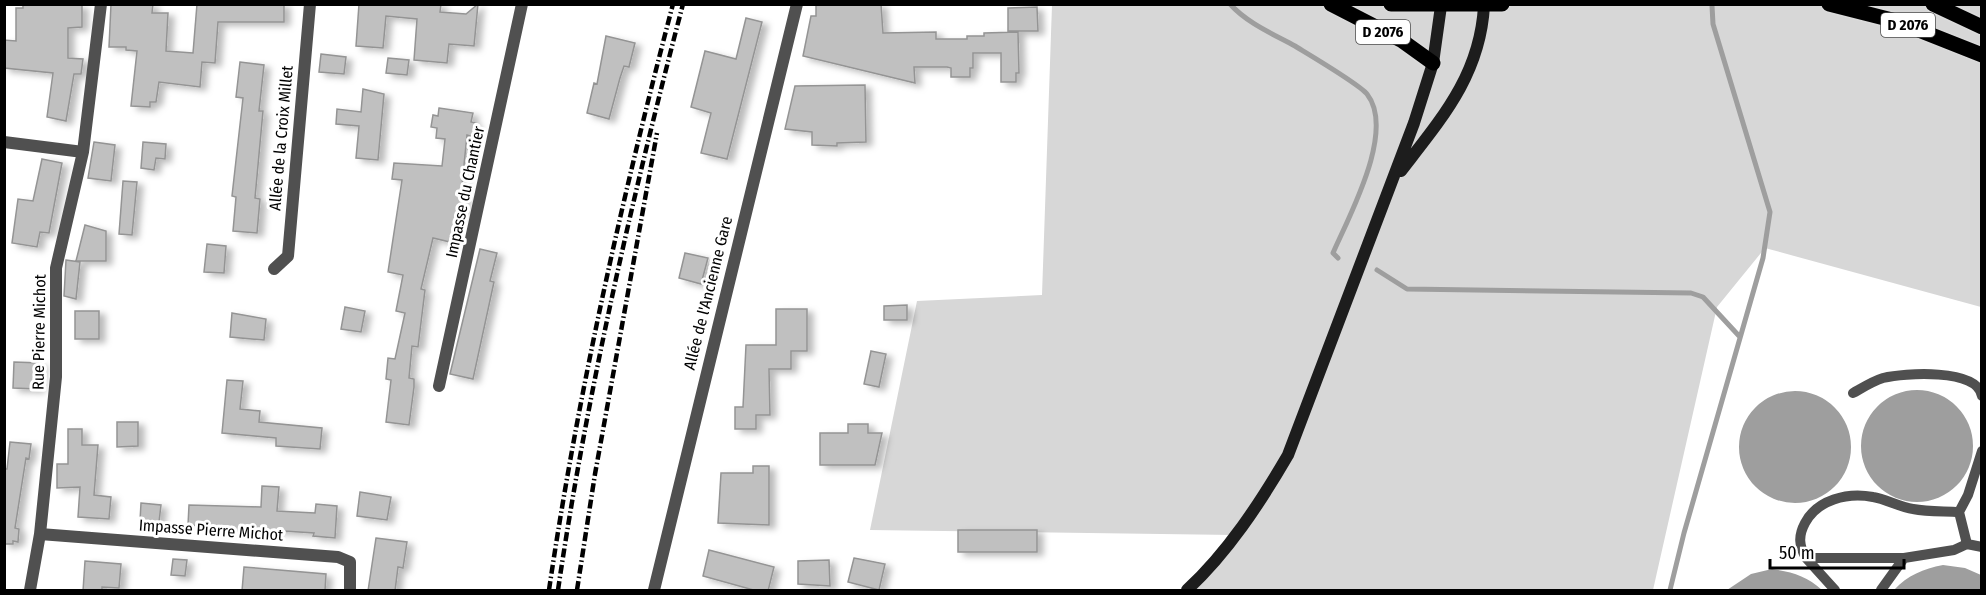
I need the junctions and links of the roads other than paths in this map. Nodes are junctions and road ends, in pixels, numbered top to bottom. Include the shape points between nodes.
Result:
1 (101, 4) edge
2 (310, 4) edge
3 (522, 4) edge
4 (797, 4) edge
5 (1331, 4) edge
6 (1391, 4) edge
7 (1502, 4) edge
8 (1933, 4) edge
9 (1441, 5) edge
10 (1483, 5) edge
11 (1830, 5) edge
12 (1982, 27) edge
13 (1982, 55) edge
14 (1432, 63) junction
15 (4, 142) edge
16 (83, 152) junction
17 (1394, 181) junction
18 (274, 268) dead end
19 (439, 386) dead end
20 (1853, 393) dead end
21 (1982, 396) edge
22 (1982, 451) edge
23 (1959, 512) junction
24 (40, 534) junction
25 (1966, 544) junction
26 (1982, 547) edge
27 (1806, 558) junction
28 (1904, 558) junction
29 (30, 591) edge
30 (351, 591) edge
31 (654, 591) edge
32 (1187, 591) edge
33 (1835, 591) edge
34 (1881, 591) edge

1 - 16 street, Rue Pierre Michot
2 - 18 street, Allée de la Croix Millet via 288,256
3 - 19 street, Impasse du Chantier
4 - 31 street, Allée de l'Ancienne Gare
5 - 14 main road, D 2076 via 1401,40
6 - 9 main road, D 2076
7 - 10 main road, D 2076
8 - 12 main road, D 2076
9 - 10 main road, D 2076
9 - 14 main road
10 - 17 main road via 1474,62 1463,86
11 - 13 main road, D 2076 via 1896,21
14 - 17 main road
15 - 16 street
16 - 24 street, Rue Pierre Michot via 56,268 56,378
17 - 32 main road via 1288,455 1263,499
20 - 21 lane via 1882,378 1931,375 1967,379 1977,384
22 - 23 lane
23 - 25 lane
23 - 27 lane via 1914,509 1872,497 1831,500 1812,510 1801,531 1799,547
24 - 29 street, Rue Pierre Michot
24 - 30 street, Impasse Pierre Michot via 338,557 350,562
25 - 26 lane
25 - 28 lane via 1954,550
27 - 28 lane
27 - 33 lane
28 - 34 lane

